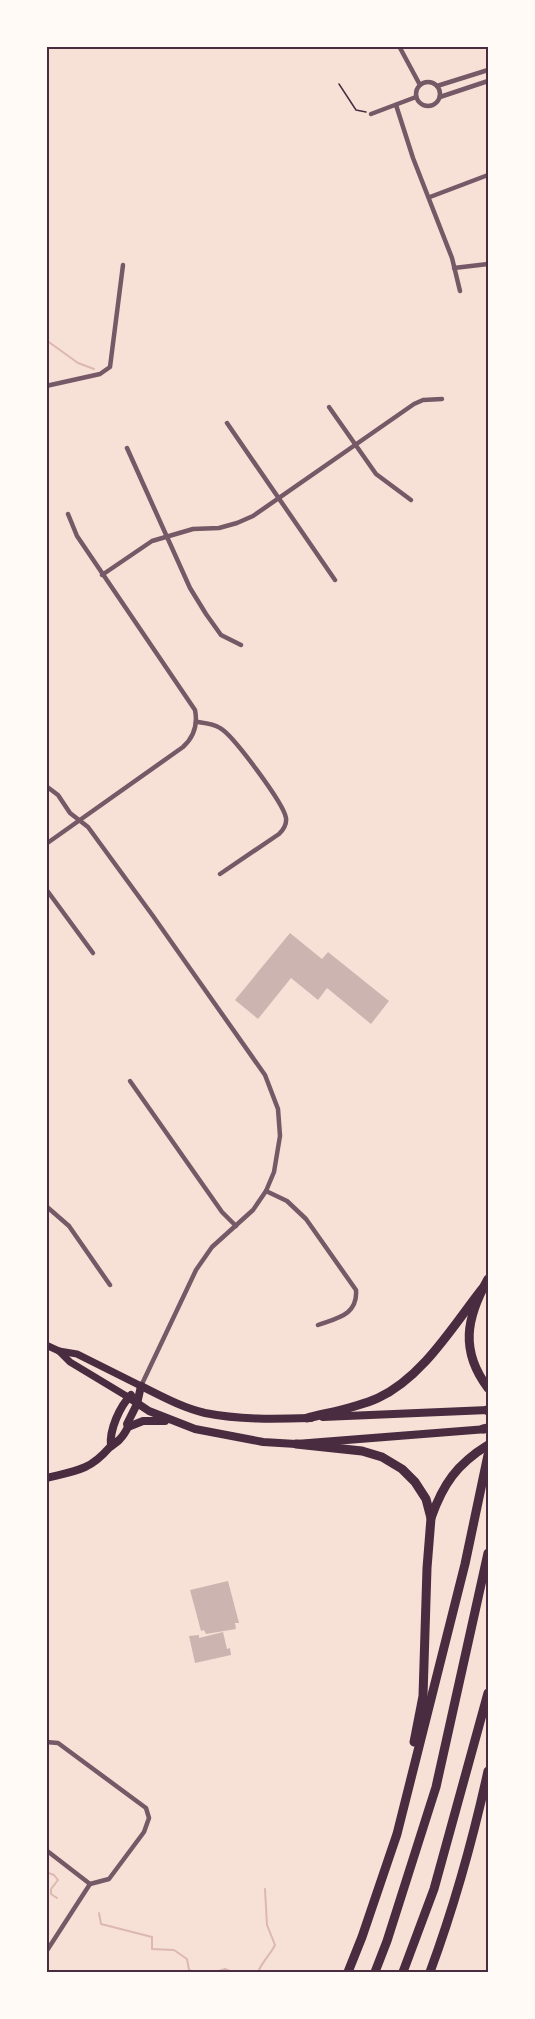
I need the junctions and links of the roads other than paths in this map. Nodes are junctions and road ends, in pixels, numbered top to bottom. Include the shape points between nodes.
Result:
1 (399, 46) edge
2 (489, 70) edge
3 (489, 81) edge
4 (420, 85) junction
5 (437, 86) junction
6 (416, 97) junction
7 (440, 97) junction
8 (396, 105) junction
9 (371, 114) road end
10 (489, 175) edge
11 (430, 197) junction
12 (489, 264) edge
13 (123, 265) dead end
14 (454, 268) junction
15 (460, 291) dead end
16 (46, 386) edge
17 (441, 399) dead end
18 (329, 407) dead end
19 (227, 423) dead end
20 (356, 445) junction
21 (127, 448) dead end
22 (279, 498) junction
23 (411, 500) dead end
24 (68, 514) dead end
25 (166, 536) junction
26 (102, 575) junction
27 (335, 580) dead end
28 (241, 645) dead end
29 (198, 722) junction
30 (46, 786) edge
31 (80, 820) junction
32 (46, 844) edge
33 (220, 874) dead end
34 (46, 889) edge
35 (93, 953) dead end
36 (130, 1082) dead end
37 (266, 1191) junction
38 (47, 1208) edge
39 (236, 1226) junction
40 (489, 1279) edge
41 (111, 1285) dead end
42 (482, 1289) junction
43 (318, 1325) dead end
44 (46, 1345) edge
45 (59, 1351) junction
46 (141, 1386) junction
47 (489, 1388) edge
48 (128, 1397) junction
49 (137, 1404) junction
50 (488, 1410) edge
51 (307, 1418) junction
52 (176, 1422) junction
53 (128, 1427) junction
54 (487, 1428) edge
55 (296, 1444) junction
56 (489, 1445) edge
57 (111, 1446) junction
58 (489, 1455) edge
59 (46, 1478) edge
60 (431, 1518) junction
61 (489, 1553) edge
62 (489, 1693) edge
63 (46, 1742) edge
64 (489, 1771) edge
65 (489, 1791) edge
66 (479, 1810) junction
67 (397, 1834) junction
68 (46, 1850) edge
69 (90, 1884) junction
70 (46, 1952) edge
71 (348, 1972) edge
72 (375, 1972) edge
73 (403, 1972) edge
74 (430, 1972) edge

1 - 4 street
2 - 5 street
3 - 7 street
4 - 5 street via 429,82
4 - 6 street
5 - 7 street
6 - 7 street via 428,106 436,104
6 - 8 street
8 - 9 street
8 - 11 street
10 - 11 street
11 - 14 street
12 - 14 street
13 - 16 street via 110,367 100,374
14 - 15 street
17 - 20 street via 414,404
18 - 20 street
19 - 22 street
20 - 22 street
20 - 23 street via 376,474
21 - 25 street
22 - 25 street via 237,523
22 - 27 street
24 - 26 street
25 - 26 street
25 - 28 street via 206,614 221,635
26 - 29 street via 195,710
29 - 31 street via 183,747
29 - 33 street via 220,727 233,738 287,819 279,834
30 - 31 street
31 - 32 street
31 - 37 street via 265,1075 278,1109 280,1136 274,1172
34 - 35 street
36 - 39 street
37 - 39 street
37 - 43 street via 287,1201 306,1219 356,1290 354,1306 343,1316
38 - 41 street via 69,1226
39 - 46 street via 212,1247 196,1269
40 - 42 highway
42 - 47 highway via 468,1344 472,1362
42 - 51 highway via 413,1376 377,1398
44 - 45 main road
45 - 46 main road via 77,1354
45 - 48 main road via 70,1362
46 - 48 main road
46 - 49 main road
46 - 51 main road via 203,1412 268,1420
48 - 49 main road
48 - 57 main road via 110,1437
49 - 52 main road
49 - 53 main road
50 - 51 main road
52 - 53 main road via 143,1421
52 - 55 main road via 240,1438
53 - 57 main road
54 - 55 main road
55 - 60 highway via 382,1457 416,1482
56 - 60 highway via 462,1463 449,1478
57 - 59 main road via 94,1464
58 - 67 highway
60 - 67 highway via 423,1696
61 - 72 highway via 436,1786
62 - 73 highway via 434,1889
63 - 69 street via 58,1743 146,1808 149,1818 144,1832 109,1879
64 - 66 highway
65 - 66 highway
66 - 74 highway
67 - 71 highway
68 - 69 street
69 - 70 street

